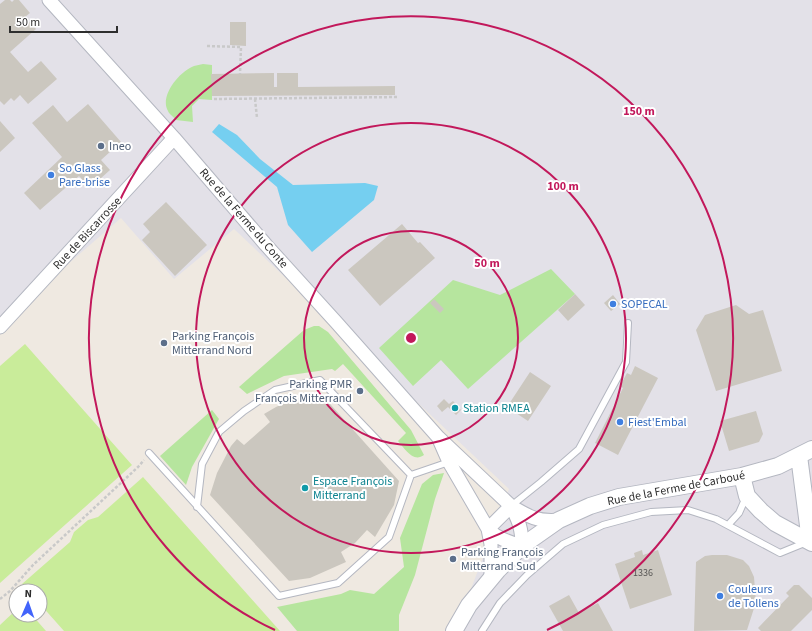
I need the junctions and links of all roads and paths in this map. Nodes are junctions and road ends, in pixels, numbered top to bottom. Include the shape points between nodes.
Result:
1 (49, 0) edge
2 (207, 46) dead end
3 (240, 74) dead end
4 (399, 97) dead end
5 (214, 99) dead end
6 (254, 99) junction
7 (257, 118) dead end
8 (174, 138) junction
9 (628, 323) dead end
10 (0, 327) edge
11 (438, 437) junction
12 (149, 453) joint
13 (805, 453) edge
14 (449, 462) junction
15 (411, 475) junction
16 (742, 476) junction
17 (747, 496) junction
18 (511, 506) junction
19 (197, 507) junction
20 (560, 520) junction
21 (728, 526) junction
22 (488, 529) junction
23 (811, 542) edge
24 (522, 546) junction
25 (491, 579) junction
26 (0, 600) edge
27 (454, 631) edge
28 (482, 631) edge

1 - 8 street, Rue de la Ferme du Conte
2 - 3 path via 241,47
4 - 6 path
5 - 6 path
6 - 7 path
8 - 10 street, Rue de Biscarrosse
8 - 11 street, Rue de la Ferme du Conte
9 - 18 lane via 626,362 579,449
11 - 14 street, Rue de la Ferme du Conte
11 - 18 street, Rue de la Ferme du Conte
12 - 19 lane
12 - 26 path via 138,467 33,565
13 - 16 street, Rue de la Ferme de Carboué via 778,466
13 - 23 street
14 - 15 lane
14 - 22 street, Rue de la Ferme du Conte
15 - 19 lane via 389,537 338,583 279,596
15 - 19 lane via 320,380 275,390 219,432 202,464
16 - 17 street
16 - 20 street, Rue de la Ferme de Carboué via 619,497 590,506
17 - 21 lane via 739,513
17 - 23 street via 775,523
18 - 20 street, Rue de la Ferme du Conte via 535,519
18 - 22 street
18 - 24 street, Rue de la Ferme du Conte via 519,520
20 - 24 street, Rue de la Ferme de Carboué
21 - 23 lane via 780,553
21 - 28 lane via 716,519 688,510 651,512 603,525 563,544 527,575 500,603
22 - 24 street, Rue de la Ferme du Conte via 495,536
22 - 25 street, Rue de la Ferme du Conte via 491,544
24 - 25 street
25 - 27 street via 469,605

